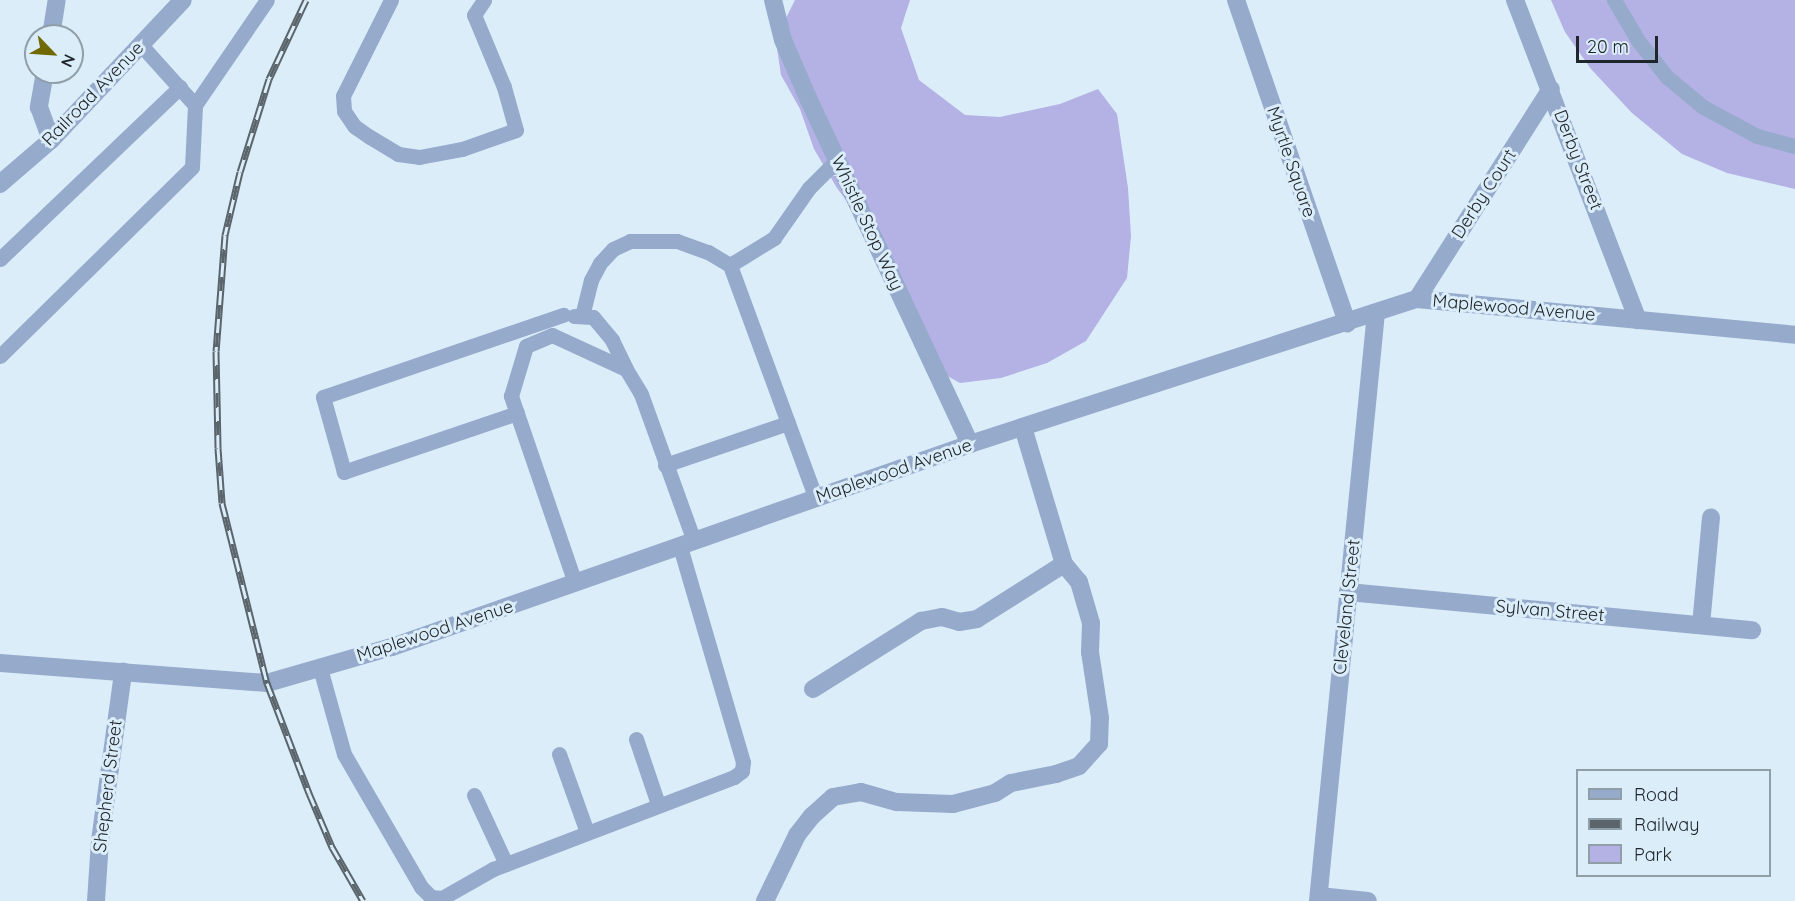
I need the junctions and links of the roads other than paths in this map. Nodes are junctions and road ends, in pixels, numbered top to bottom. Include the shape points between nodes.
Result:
1 (57, 0) edge
2 (183, 0) edge
3 (267, 0) edge
4 (391, 0) edge
5 (484, 0) edge
6 (773, 0) edge
7 (1236, 0) edge
8 (1515, 0) edge
9 (1615, 0) edge
10 (53, 24) edge
11 (141, 45) junction
12 (43, 84) edge
13 (180, 87) junction
14 (1551, 89) junction
15 (195, 105) junction
16 (51, 140) junction
17 (1795, 146) edge
18 (838, 159) junction
19 (0, 184) edge
20 (0, 259) edge
21 (730, 265) junction
22 (1417, 299) junction
23 (1376, 313) junction
24 (563, 315) junction
25 (582, 316) junction
26 (1638, 320) junction
27 (1347, 323) junction
28 (552, 335) junction
29 (1795, 335) edge
30 (0, 356) edge
31 (626, 369) junction
32 (517, 413) junction
33 (788, 423) junction
34 (1023, 427) junction
35 (970, 444) junction
36 (665, 465) junction
37 (816, 499) junction
38 (1711, 517) dead end
39 (687, 544) junction
40 (1064, 564) junction
41 (575, 583) junction
42 (1348, 592) junction
43 (1701, 625) junction
44 (1752, 630) dead end
45 (0, 663) edge
46 (320, 668) junction
47 (123, 672) junction
48 (813, 689) dead end
49 (636, 739) dead end
50 (559, 754) dead end
51 (474, 795) dead end
52 (658, 804) junction
53 (587, 832) junction
54 (506, 864) junction
55 (1318, 899) edge
56 (96, 901) edge
57 (765, 901) edge
58 (1368, 901) edge

1 - 10 street
2 - 11 street, Railroad Avenue
3 - 15 lane
4 - 5 lane via 343,96 344,111 354,126 370,137 398,154 419,157 462,149 516,130 504,87 474,15
6 - 18 street, Whistle Stop Way via 783,40
7 - 27 street, Myrtle Square
8 - 14 street, Derby Street
9 - 17 lane via 1639,42 1667,77 1703,107 1757,136
11 - 13 lane
11 - 16 street, Railroad Avenue
12 - 16 street via 39,107
13 - 15 lane
13 - 20 lane
14 - 22 street, Derby Court
14 - 26 street, Derby Street
15 - 30 lane via 192,167
16 - 19 street, Railroad Avenue
18 - 21 lane via 808,188 774,238
18 - 35 street, Whistle Stop Way
21 - 25 lane via 676,241 630,241 613,249 600,263 591,280
21 - 33 lane
22 - 23 street, Maplewood Avenue
22 - 26 street, Maplewood Avenue
23 - 27 street, Maplewood Avenue
23 - 42 street, Cleveland Street
24 - 25 lane
24 - 28 lane
24 - 32 lane via 323,397 344,472
25 - 31 lane via 593,317 612,340
26 - 29 street, Maplewood Avenue
27 - 34 street, Maplewood Avenue
28 - 31 lane
28 - 32 lane via 526,346 511,396
31 - 36 lane via 641,394
32 - 41 lane
33 - 36 lane
33 - 37 lane
34 - 35 street, Maplewood Avenue
34 - 40 street
35 - 37 street, Maplewood Avenue
36 - 39 lane
37 - 39 street, Maplewood Avenue
38 - 43 street
39 - 41 street, Maplewood Avenue
39 - 52 lane via 743,762 742,771
40 - 48 street via 977,619 959,622 942,617 921,621
40 - 57 street via 1079,582 1091,623 1099,744 1079,765 953,804 897,802 861,792 833,797 797,835
41 - 46 street, Maplewood Avenue
42 - 43 street, Sylvan Street
42 - 55 street, Cleveland Street
43 - 44 street, Sylvan Street
45 - 47 street, Maplewood Avenue
46 - 47 street, Maplewood Avenue via 267,682
46 - 54 lane via 344,754 421,887 431,897 442,898
47 - 56 street, Shepherd Street via 100,841
49 - 52 lane
50 - 53 lane
51 - 54 lane
52 - 53 lane
53 - 54 lane
55 - 58 street

